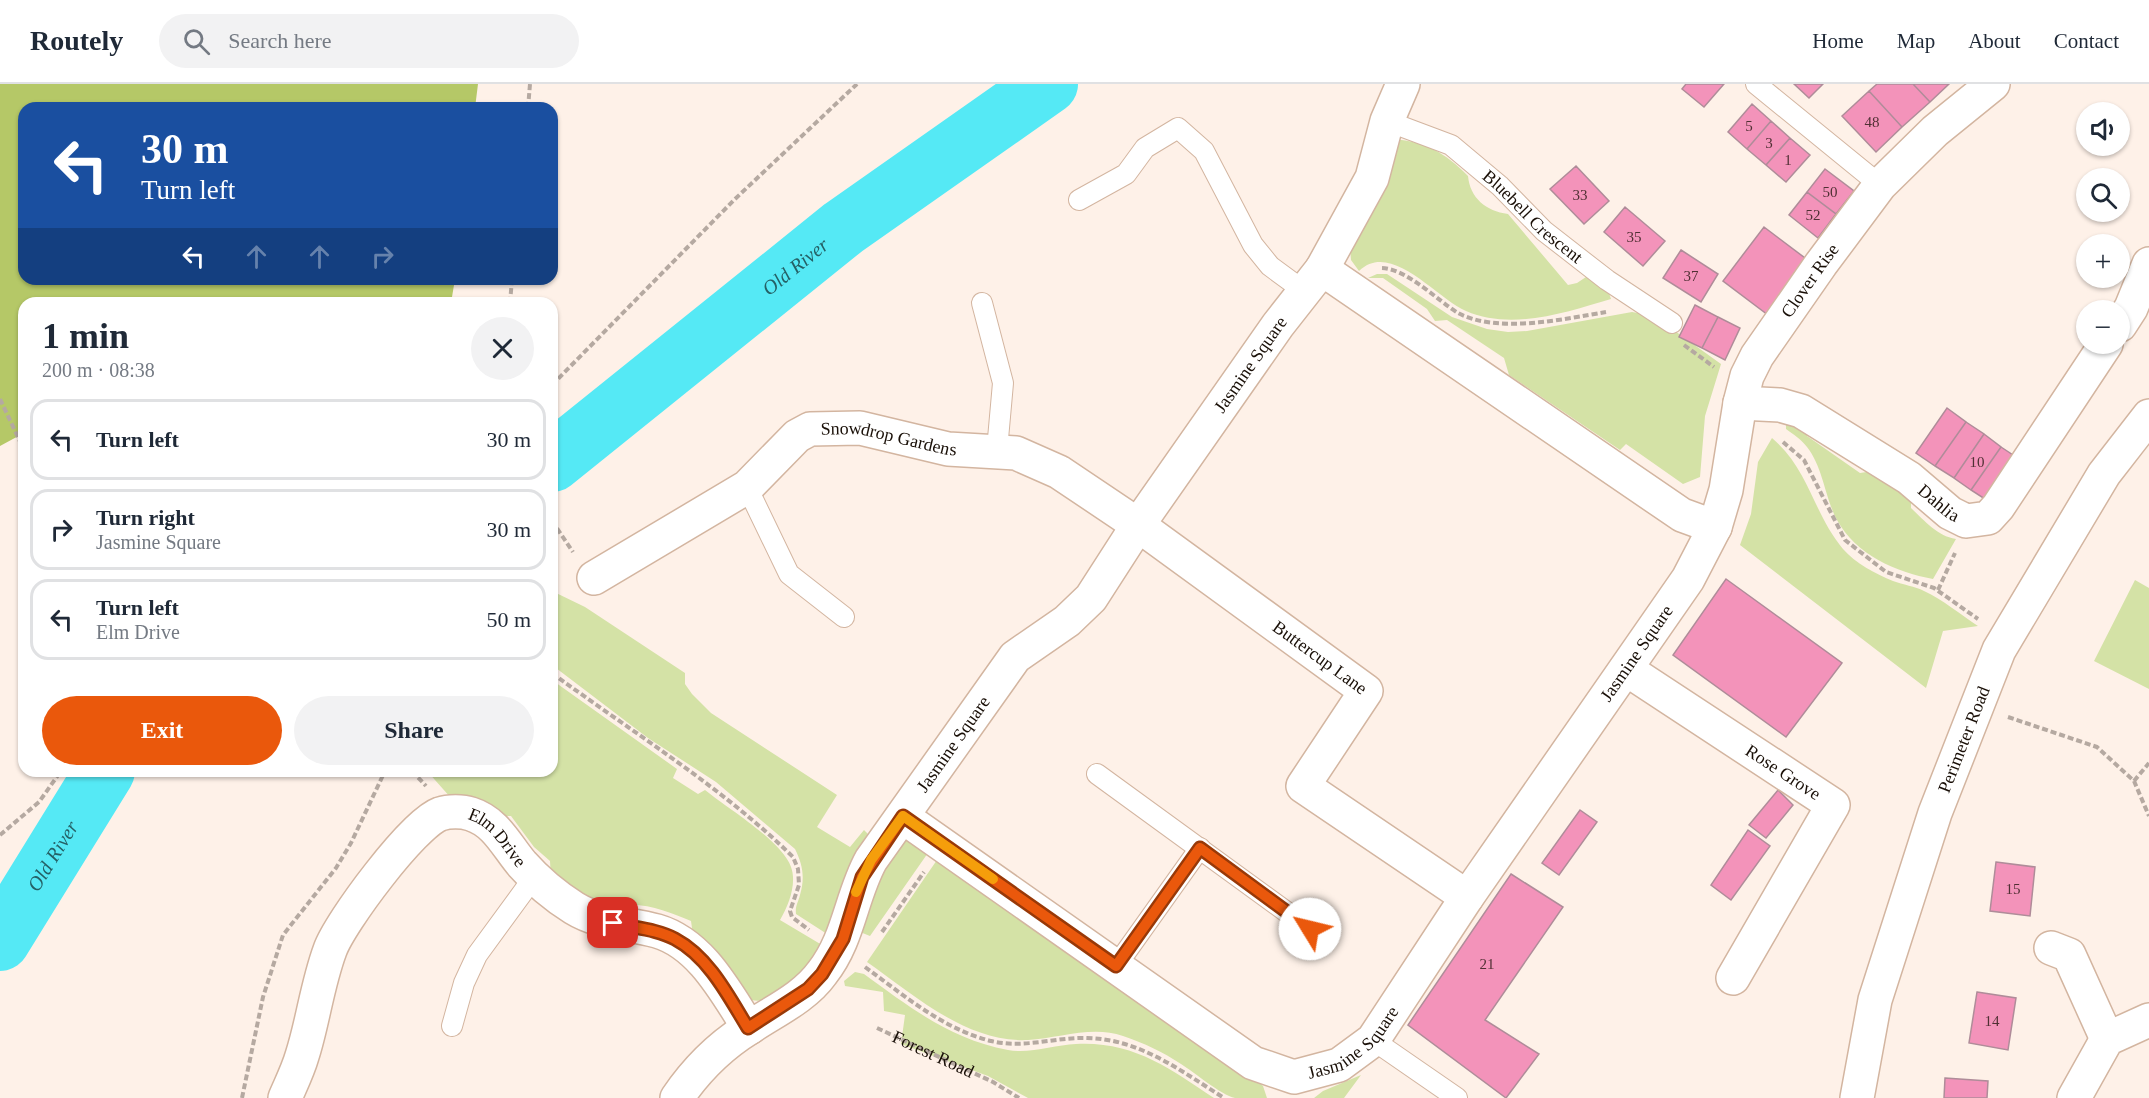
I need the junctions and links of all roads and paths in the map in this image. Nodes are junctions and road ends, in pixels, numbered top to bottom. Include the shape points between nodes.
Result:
1 (530, 84) edge
2 (858, 84) edge
3 (1403, 84) edge
4 (1756, 84) edge
5 (1993, 84) edge
6 (528, 102) edge
7 (1388, 121) junction
8 (1880, 185) junction
9 (1079, 200) dead end
10 (2149, 264) edge
11 (1324, 282) junction
12 (982, 303) dead end
13 (1645, 306) junction
14 (2130, 311) edge
15 (1676, 332) joint
16 (2099, 354) edge
17 (558, 379) edge
18 (1742, 396) junction
19 (0, 399) edge
20 (2149, 417) edge
21 (18, 437) edge
22 (997, 450) junction
23 (747, 487) junction
24 (1970, 521) junction
25 (1138, 525) junction
26 (1714, 527) junction
27 (558, 530) edge
28 (570, 548) dead end
29 (594, 578) dead end
30 (1938, 590) junction
31 (844, 617) dead end
32 (2005, 639) junction
33 (1626, 669) junction
34 (558, 677) edge
35 (1974, 707) junction
36 (2149, 763) edge
37 (1097, 774) dead end
38 (57, 777) edge
39 (2134, 781) junction
40 (903, 816) junction
41 (2149, 816) edge
42 (0, 835) edge
43 (943, 844) junction
44 (1200, 848) junction
45 (534, 877) junction
46 (1467, 897) junction
47 (1310, 929) dead end
48 (881, 934) dead end
49 (2051, 948) dead end
50 (836, 951) junction
51 (1116, 966) junction
52 (1733, 978) dead end
53 (2149, 1020) edge
54 (452, 1026) dead end
55 (748, 1028) junction
56 (877, 1028) dead end
57 (2107, 1039) junction
58 (1372, 1040) junction
59 (1293, 1088) edge
60 (285, 1098) edge
61 (677, 1098) edge
62 (1019, 1098) edge
63 (1224, 1098) edge
64 (1457, 1098) edge
65 (1857, 1098) edge
66 (2074, 1098) edge

1 - 6 path
2 - 17 path via 735,200
3 - 7 street
4 - 8 lane
5 - 8 street, Clover Rise via 1935,131
7 - 11 street via 1368,189
7 - 13 lane, Bluebell Crescent via 1451,145 1500,186 1544,231
8 - 18 street, Clover Rise via 1757,356
9 - 11 lane via 1126,174 1145,147 1178,128 1204,151 1253,244 1270,266
10 - 14 street
11 - 13 path via 1385,268 1400,273 1460,314 1494,322 1532,323
11 - 25 street, Jasmine Square
11 - 26 street via 1672,509
12 - 22 lane via 1003,383
13 - 15 lane, Bluebell Crescent
15 - 18 path
16 - 24 street, Dahlia via 1998,507 1988,518
18 - 24 street, Dahlia via 1801,411 1909,478 1950,513
18 - 26 street, Clover Rise via 1726,490
18 - 30 path via 1804,460 1845,540 1886,572
19 - 21 path
20 - 32 street, Perimeter Road via 2104,474
22 - 23 street, Snowdrop Gardens via 948,449 860,428 810,429 797,436
22 - 25 street, Snowdrop Gardens via 1033,458
23 - 29 street, Snowdrop Gardens
23 - 31 lane via 789,574
24 - 30 path
25 - 40 street, Jasmine Square via 1091,598 1067,621 1015,657
25 - 46 street, Buttercup Lane via 1366,691 1303,786
26 - 33 street, Jasmine Square via 1683,588
27 - 28 path
30 - 32 path
32 - 35 street, Perimeter Road
33 - 46 street, Jasmine Square
33 - 52 street, Rose Grove via 1833,804
34 - 50 path via 691,771 775,839 793,857 798,869 792,917
35 - 39 path via 2097,747
35 - 65 street, Perimeter Road via 1935,813 1875,1000
36 - 39 path
37 - 44 lane
38 - 42 path via 39,802
39 - 41 path
40 - 43 street, Jasmine Square
40 - 50 street via 862,877
43 - 48 path
43 - 51 street, Jasmine Square
44 - 47 lane
44 - 51 lane
45 - 54 lane via 477,955
45 - 55 street, Elm Drive via 576,909 599,920 676,939 708,967
45 - 60 street, Elm Drive via 495,828 469,813 441,813 416,832 338,931 302,1057
46 - 58 street, Jasmine Square
49 - 57 street via 2069,955
50 - 55 street via 808,989
50 - 63 path via 860,963 939,1021 963,1031 1009,1044 1084,1038 1134,1046 1162,1058
51 - 59 street, Jasmine Square
53 - 57 street
55 - 61 street via 700,1068
56 - 62 path, Forest Road
57 - 66 street
58 - 59 street, Jasmine Square via 1340,1065
58 - 64 lane

